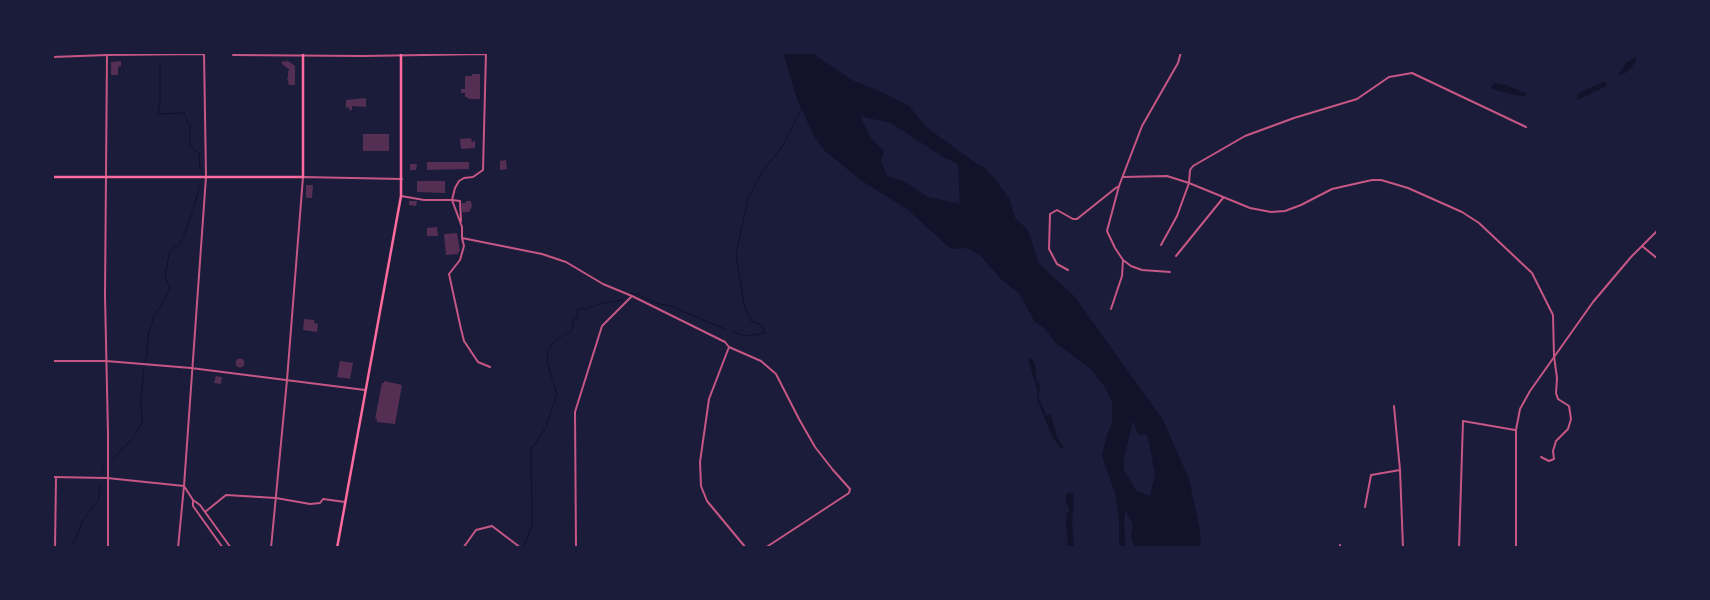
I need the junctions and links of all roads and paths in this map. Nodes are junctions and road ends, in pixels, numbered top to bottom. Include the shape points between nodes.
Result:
1 (1181, 52) edge
2 (204, 53) edge
3 (486, 53) edge
4 (106, 54) edge
5 (233, 54) dead end
6 (303, 54) edge
7 (401, 54) edge
8 (52, 57) edge
9 (1526, 127) dead end
10 (52, 177) edge
11 (106, 177) junction
12 (206, 177) junction
13 (303, 177) junction
14 (1123, 177) junction
15 (402, 179) junction
16 (1189, 182) junction
17 (1119, 186) junction
18 (401, 196) junction
19 (1224, 198) junction
20 (452, 200) junction
21 (461, 224) junction
22 (1658, 230) edge
23 (462, 238) junction
24 (1161, 245) dead end
25 (1642, 246) junction
26 (1176, 256) dead end
27 (1658, 259) edge
28 (1123, 260) junction
29 (1068, 270) dead end
30 (1170, 272) dead end
31 (632, 296) junction
32 (1111, 309) dead end
33 (729, 346) junction
34 (1554, 356) junction
35 (52, 361) edge
36 (106, 361) junction
37 (490, 367) dead end
38 (192, 368) junction
39 (288, 380) junction
40 (366, 390) junction
41 (1394, 406) dead end
42 (1516, 430) junction
43 (1541, 457) dead end
44 (1400, 470) junction
45 (54, 477) edge
46 (107, 478) junction
47 (184, 486) junction
48 (276, 498) junction
49 (193, 500) junction
50 (345, 502) junction
51 (1366, 507) dead end
52 (206, 512) junction
53 (55, 548) edge
54 (108, 548) edge
55 (178, 548) edge
56 (223, 548) edge
57 (231, 548) edge
58 (271, 548) edge
59 (337, 548) edge
60 (463, 548) edge
61 (521, 548) edge
62 (576, 548) edge
63 (746, 548) edge
64 (765, 548) edge
65 (1403, 548) edge
66 (1459, 548) edge
67 (1516, 548) edge

1 - 14 street via 1142,126
2 - 4 street
2 - 12 street
3 - 7 street
3 - 20 street via 483,170 473,178 459,181
4 - 8 street
4 - 11 street
5 - 6 street
6 - 7 street
6 - 13 main road
7 - 15 main road
9 - 16 street via 1412,73 1389,77 1357,99 1245,136 1193,166
10 - 11 main road
11 - 12 main road
11 - 36 street
12 - 13 main road
12 - 38 street
13 - 15 street
13 - 39 street
14 - 16 street via 1167,176
14 - 17 street
15 - 18 main road
16 - 19 street
16 - 24 street via 1177,216
17 - 28 street via 1107,231
17 - 29 street via 1077,219 1056,210 1050,214 1049,249 1057,264
18 - 20 street
18 - 40 main road
19 - 26 street
19 - 34 street via 1250,208 1285,211 1332,189 1382,180 1448,204 1479,223 1532,272 1553,315
20 - 21 street
20 - 21 street via 460,201
21 - 23 street
22 - 25 street
23 - 31 street via 566,262 603,284
23 - 37 street via 464,246 460,260 449,274 460,329 478,362
25 - 27 street
25 - 34 street via 1593,302
28 - 30 street via 1142,270
28 - 32 street via 1122,276
31 - 33 street
31 - 62 street via 602,326 575,412
33 - 63 street via 709,400 700,462 701,486 707,501
33 - 64 street via 761,361 776,374 815,447 850,489
34 - 42 street via 1520,409
34 - 43 street via 1556,393 1558,399 1569,406 1571,419 1568,429 1556,441 1554,459 1549,461
35 - 36 street
36 - 38 street
36 - 46 street
38 - 39 street
38 - 47 street
39 - 40 street
39 - 48 street
40 - 50 main road
41 - 44 street
42 - 66 street via 1463,421
42 - 67 street
44 - 51 street via 1371,475
44 - 65 street
45 - 46 street
45 - 53 street
46 - 47 street
46 - 54 street
47 - 49 street
47 - 55 street
48 - 50 street via 310,504 320,503 323,499
48 - 52 street via 226,495
48 - 58 street
49 - 52 street
49 - 56 street via 193,506
50 - 59 main road
52 - 57 street
60 - 61 street via 476,530 492,526

